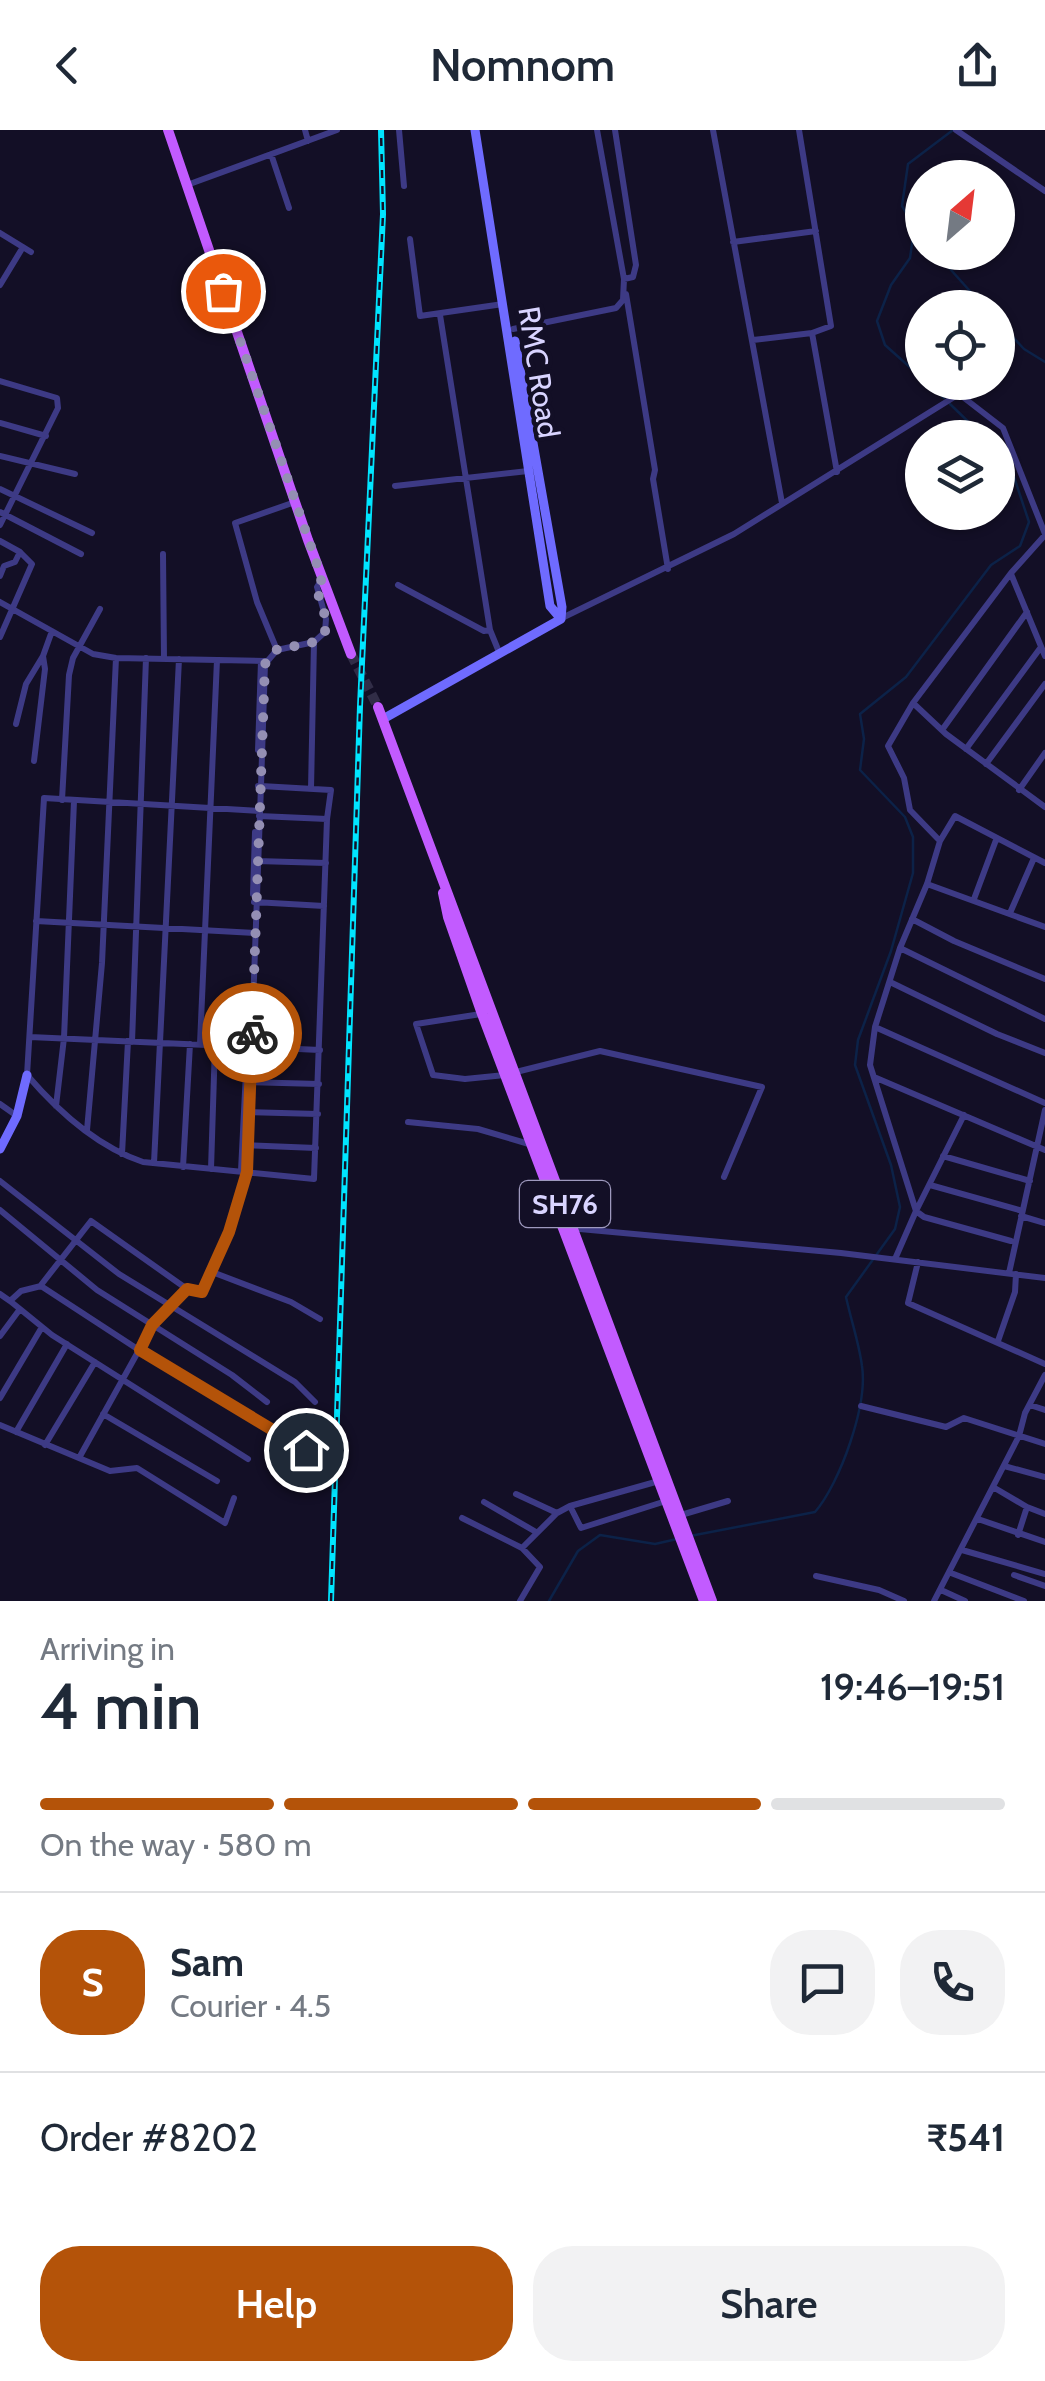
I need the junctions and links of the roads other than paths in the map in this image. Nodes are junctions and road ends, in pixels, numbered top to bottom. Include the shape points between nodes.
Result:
1 (168, 130) edge
2 (305, 130) edge
3 (337, 130) edge
4 (399, 130) edge
5 (478, 130) edge
6 (597, 130) edge
7 (615, 130) edge
8 (713, 130) edge
9 (799, 130) edge
10 (957, 131) edge
11 (308, 141) junction
12 (271, 154) junction
13 (187, 185) junction
14 (404, 186) dead end
15 (1045, 191) edge
16 (290, 208) dead end
17 (816, 231) junction
18 (0, 233) edge
19 (410, 239) dead end
20 (733, 242) junction
21 (23, 247) junction
22 (31, 252) dead end
23 (624, 280) junction
24 (0, 285) edge
25 (625, 289) junction
26 (503, 304) junction
27 (440, 315) junction
28 (512, 329) junction
29 (812, 334) junction
30 (754, 340) junction
31 (0, 382) edge
32 (0, 423) edge
33 (46, 436) junction
34 (0, 456) edge
35 (31, 463) junction
36 (529, 470) junction
37 (837, 472) junction
38 (75, 474) dead end
39 (466, 477) junction
40 (395, 486) dead end
41 (0, 489) edge
42 (14, 496) junction
43 (295, 502) junction
44 (782, 503) junction
45 (2, 513) edge
46 (0, 524) edge
47 (92, 533) dead end
48 (1045, 534) edge
49 (0, 541) edge
50 (20, 552) junction
51 (81, 554) dead end
52 (163, 554) dead end
53 (668, 569) junction
54 (1011, 573) junction
55 (0, 576) edge
56 (322, 579) junction
57 (398, 585) dead end
58 (0, 602) edge
59 (13, 609) junction
60 (100, 610) dead end
61 (1027, 612) junction
62 (561, 618) junction
63 (490, 630) junction
64 (52, 631) junction
65 (0, 637) edge
66 (314, 642) junction
67 (79, 646) junction
68 (1041, 647) junction
69 (276, 650) junction
70 (499, 652) junction
71 (351, 654) tunnel mouth
72 (43, 656) junction
73 (1045, 656) edge
74 (116, 658) junction
75 (146, 658) junction
76 (179, 659) junction
77 (164, 660) junction
78 (217, 660) junction
79 (261, 661) junction
80 (1045, 684) edge
81 (913, 703) junction
82 (378, 707) tunnel mouth
83 (383, 719) junction
84 (16, 724) dead end
85 (942, 730) junction
86 (966, 749) junction
87 (1045, 752) edge
88 (34, 761) dead end
89 (986, 764) junction
90 (258, 786) junction
91 (311, 790) junction
92 (1019, 790) junction
93 (62, 800) junction
94 (74, 801) junction
95 (107, 803) junction
96 (141, 805) junction
97 (174, 806) junction
98 (1045, 807) edge
99 (212, 808) junction
100 (258, 812) junction
101 (327, 819) junction
102 (940, 840) junction
103 (996, 840) junction
104 (1034, 858) junction
105 (256, 861) junction
106 (326, 863) junction
107 (1045, 864) edge
108 (440, 877) junction
109 (927, 884) junction
110 (974, 898) junction
111 (254, 902) junction
112 (324, 906) junction
113 (1010, 912) junction
114 (912, 919) junction
115 (36, 920) junction
116 (69, 922) junction
117 (103, 924) junction
118 (1044, 925) edge
119 (138, 926) junction
120 (168, 928) junction
121 (206, 930) junction
122 (253, 933) junction
123 (900, 948) junction
124 (1045, 978) edge
125 (890, 982) junction
126 (482, 1014) junction
127 (1045, 1019) edge
128 (875, 1026) junction
129 (30, 1039) junction
130 (64, 1039) junction
131 (96, 1041) junction
132 (129, 1042) junction
133 (200, 1044) junction
134 (161, 1045) junction
135 (190, 1045) junction
136 (215, 1046) junction
137 (249, 1048) junction
138 (320, 1050) junction
139 (1045, 1053) edge
140 (509, 1069) junction
141 (26, 1075) junction
142 (873, 1076) junction
143 (247, 1082) junction
144 (319, 1084) junction
145 (0, 1104) edge
146 (56, 1106) junction
147 (1045, 1107) edge
148 (246, 1112) junction
149 (318, 1114) junction
150 (16, 1116) junction
151 (964, 1116) junction
152 (408, 1122) dead end
153 (87, 1130) junction
154 (245, 1145) junction
155 (532, 1145) junction
156 (316, 1148) junction
157 (1042, 1148) edge
158 (0, 1149) edge
159 (122, 1154) junction
160 (943, 1156) junction
161 (154, 1164) junction
162 (183, 1167) junction
163 (211, 1169) junction
164 (244, 1171) junction
165 (724, 1177) dead end
166 (0, 1181) edge
167 (1030, 1181) junction
168 (930, 1185) junction
169 (0, 1210) edge
170 (916, 1211) junction
171 (1020, 1213) junction
172 (1045, 1223) edge
173 (569, 1229) junction
174 (78, 1240) junction
175 (1011, 1241) dead end
176 (895, 1260) junction
177 (61, 1262) junction
178 (918, 1262) junction
179 (212, 1272) junction
180 (1013, 1274) junction
181 (1045, 1278) edge
182 (41, 1286) junction
183 (187, 1289) junction
184 (0, 1294) edge
185 (10, 1301) junction
186 (172, 1306) junction
187 (20, 1310) junction
188 (320, 1319) dead end
189 (152, 1325) junction
190 (42, 1327) junction
191 (0, 1336) edge
192 (998, 1342) junction
193 (67, 1344) junction
194 (140, 1350) junction
195 (95, 1362) junction
196 (1045, 1364) edge
197 (1045, 1375) edge
198 (124, 1381) junction
199 (0, 1398) edge
200 (266, 1402) dead end
201 (315, 1402) dead end
202 (1030, 1405) junction
203 (860, 1406) dead end
204 (1045, 1410) edge
205 (103, 1414) junction
206 (0, 1425) edge
207 (16, 1432) junction
208 (1020, 1436) junction
209 (1045, 1444) edge
210 (45, 1445) junction
211 (306, 1450) dead end
212 (79, 1458) junction
213 (248, 1460) dead end
214 (1004, 1466) junction
215 (1045, 1477) edge
216 (660, 1480) junction
217 (216, 1481) dead end
218 (993, 1486) junction
219 (516, 1494) dead end
220 (234, 1498) dead end
221 (667, 1500) junction
222 (728, 1500) dead end
223 (484, 1502) dead end
224 (570, 1506) junction
225 (1026, 1507) junction
226 (558, 1513) junction
227 (1045, 1514) edge
228 (681, 1516) junction
229 (462, 1518) dead end
230 (978, 1519) junction
231 (536, 1532) junction
232 (1018, 1534) junction
233 (685, 1537) junction
234 (1045, 1542) edge
235 (522, 1548) junction
236 (962, 1550) junction
237 (950, 1573) junction
238 (1045, 1574) edge
239 (1014, 1575) dead end
240 (816, 1576) dead end
241 (1045, 1586) edge
242 (941, 1590) junction
243 (520, 1601) edge
244 (704, 1601) edge
245 (712, 1601) edge
246 (904, 1601) edge
247 (934, 1601) edge
248 (965, 1601) edge
249 (1024, 1601) edge

1 - 13 main road
2 - 11 street
3 - 11 street
4 - 14 street
5 - 26 street, RMC Road
5 - 28 street, RMC Road
6 - 23 street
7 - 23 street via 636,266
8 - 20 street
9 - 17 street
10 - 15 street
11 - 12 street
12 - 13 street
12 - 16 street
13 - 43 main road
17 - 20 street
17 - 29 street via 830,326
18 - 21 street
19 - 27 street via 420,316
20 - 30 street
21 - 22 street
21 - 24 street
23 - 25 street
25 - 28 street via 616,308
25 - 53 street
26 - 27 street
26 - 36 street, RMC Road
27 - 39 street
28 - 62 street, RMC Road
29 - 30 street
29 - 37 street
30 - 44 street
31 - 33 street via 58,398
32 - 33 street
33 - 35 street
34 - 35 street
35 - 38 street
35 - 42 street
36 - 39 street
36 - 62 street, RMC Road via 550,606
37 - 44 street
37 - 48 street via 959,394 1002,428
39 - 40 street
39 - 63 street
41 - 42 street
42 - 45 street
42 - 47 street
43 - 56 main road
43 - 69 street via 235,523
44 - 53 street
45 - 46 street
45 - 51 street
48 - 54 street
49 - 50 street
50 - 55 street
50 - 59 street via 32,564
52 - 77 street
53 - 62 street
54 - 61 street
54 - 81 street
56 - 66 street via 316,587 325,632
56 - 71 main road
57 - 63 street
58 - 59 street
59 - 64 street
59 - 65 street
60 - 67 street
61 - 68 street
61 - 85 street
62 - 70 street
63 - 70 street
64 - 67 street
64 - 72 street
66 - 69 street
66 - 91 street
67 - 74 street
67 - 93 street via 69,675
68 - 73 street
68 - 86 street
69 - 79 street
69 - 90 street via 265,664
70 - 83 street
72 - 84 street via 26,684
72 - 88 street
74 - 75 street
74 - 95 street
75 - 77 street
75 - 96 street
76 - 77 street
76 - 78 street
76 - 97 street
78 - 79 street
78 - 99 street
79 - 90 street
80 - 89 street
81 - 85 street
81 - 102 street via 888,746 910,810
82 - 83 main road, SH76
83 - 108 main road, SH76
85 - 86 street
86 - 89 street
87 - 92 street
89 - 92 street
90 - 91 street
90 - 100 street
91 - 101 street via 331,790
92 - 98 street
93 - 94 street
93 - 115 street via 44,798
94 - 95 street
94 - 116 street
95 - 96 street
95 - 117 street
96 - 97 street
96 - 119 street
97 - 99 street
97 - 120 street
99 - 100 street
99 - 121 street
100 - 101 street
100 - 105 street
101 - 106 street
102 - 103 street via 956,816
102 - 109 street
103 - 104 street
103 - 110 street
104 - 107 street
104 - 113 street
105 - 106 street
105 - 111 street
106 - 112 street
108 - 126 main road
108 - 140 main road, SH76
109 - 110 street
109 - 114 street
110 - 113 street
111 - 112 street
111 - 122 street
112 - 138 street
113 - 118 street
114 - 123 street
114 - 124 street
115 - 116 street
115 - 129 street
116 - 117 street
116 - 130 street
117 - 119 street
117 - 131 street
119 - 120 street
119 - 132 street
120 - 121 street
120 - 134 street
121 - 122 street
121 - 133 street
122 - 137 street
123 - 125 street
123 - 127 street
125 - 128 street
125 - 139 street
126 - 140 main road
126 - 140 street via 416,1024 433,1075 465,1080
128 - 142 street
128 - 147 street
129 - 130 street
129 - 141 street
130 - 131 street
130 - 146 street
131 - 132 street
131 - 153 street
132 - 134 street
132 - 159 street
133 - 135 street
133 - 136 street
134 - 135 street
134 - 161 street
135 - 136 street
135 - 162 street
136 - 137 street
136 - 163 street
137 - 138 street
137 - 143 street
138 - 144 street
140 - 155 main road
140 - 165 street via 600,1052 762,1087
140 - 173 main road, SH76
141 - 146 street
141 - 150 street
142 - 151 street
142 - 170 street
143 - 144 street
143 - 148 street
144 - 149 street
145 - 150 street
146 - 153 street
147 - 157 street
148 - 149 street
148 - 154 street
149 - 156 street
150 - 158 street
151 - 157 street
151 - 160 street
152 - 155 street
153 - 159 street
154 - 156 street
154 - 164 street
155 - 173 main road
156 - 164 street via 314,1179
157 - 167 street
159 - 161 street
160 - 167 street
160 - 168 street
161 - 162 street
162 - 163 street
163 - 164 street
164 - 179 street via 243,1193
166 - 174 street
167 - 171 street
168 - 170 street
168 - 171 street
169 - 177 street
170 - 175 street
170 - 176 street
171 - 172 street
171 - 180 street
173 - 176 street
173 - 216 main road
173 - 228 main road, SH76
174 - 177 street
174 - 183 street via 91,1221
174 - 186 street
176 - 178 street
177 - 182 street
177 - 189 street
178 - 180 street
178 - 192 street via 908,1304
179 - 183 street via 202,1292
179 - 188 street
180 - 181 street
180 - 192 street via 1015,1292
182 - 185 street
182 - 194 street
183 - 186 street
184 - 185 street
185 - 187 street
186 - 189 street
186 - 201 street via 295,1382
187 - 190 street
187 - 191 street
189 - 194 street
189 - 200 street
190 - 193 street
190 - 199 street
192 - 196 street
193 - 195 street
193 - 207 street
194 - 198 street
194 - 211 street
195 - 198 street
195 - 210 street
197 - 202 street
198 - 205 street
198 - 213 street
202 - 204 street
202 - 208 street
203 - 208 street via 946,1427 964,1418
205 - 212 street
205 - 217 street
206 - 207 street
207 - 210 street
208 - 209 street
208 - 214 street
210 - 212 street
212 - 220 street via 110,1470 137,1468 225,1523
214 - 215 street
214 - 218 street
216 - 221 main road
216 - 224 street
218 - 225 street
218 - 230 street
219 - 226 street
221 - 224 street via 581,1528
221 - 233 main road
222 - 228 street
223 - 231 street
224 - 226 street
225 - 227 street
225 - 232 street
226 - 231 street
228 - 233 main road, SH76
229 - 235 street
230 - 232 street
230 - 236 street
231 - 235 street
232 - 234 street
233 - 244 main road
233 - 245 main road, SH76
235 - 243 street via 540,1566
236 - 237 street
236 - 238 street
237 - 242 street
237 - 249 street
239 - 241 street
240 - 246 street
242 - 247 street
242 - 248 street

